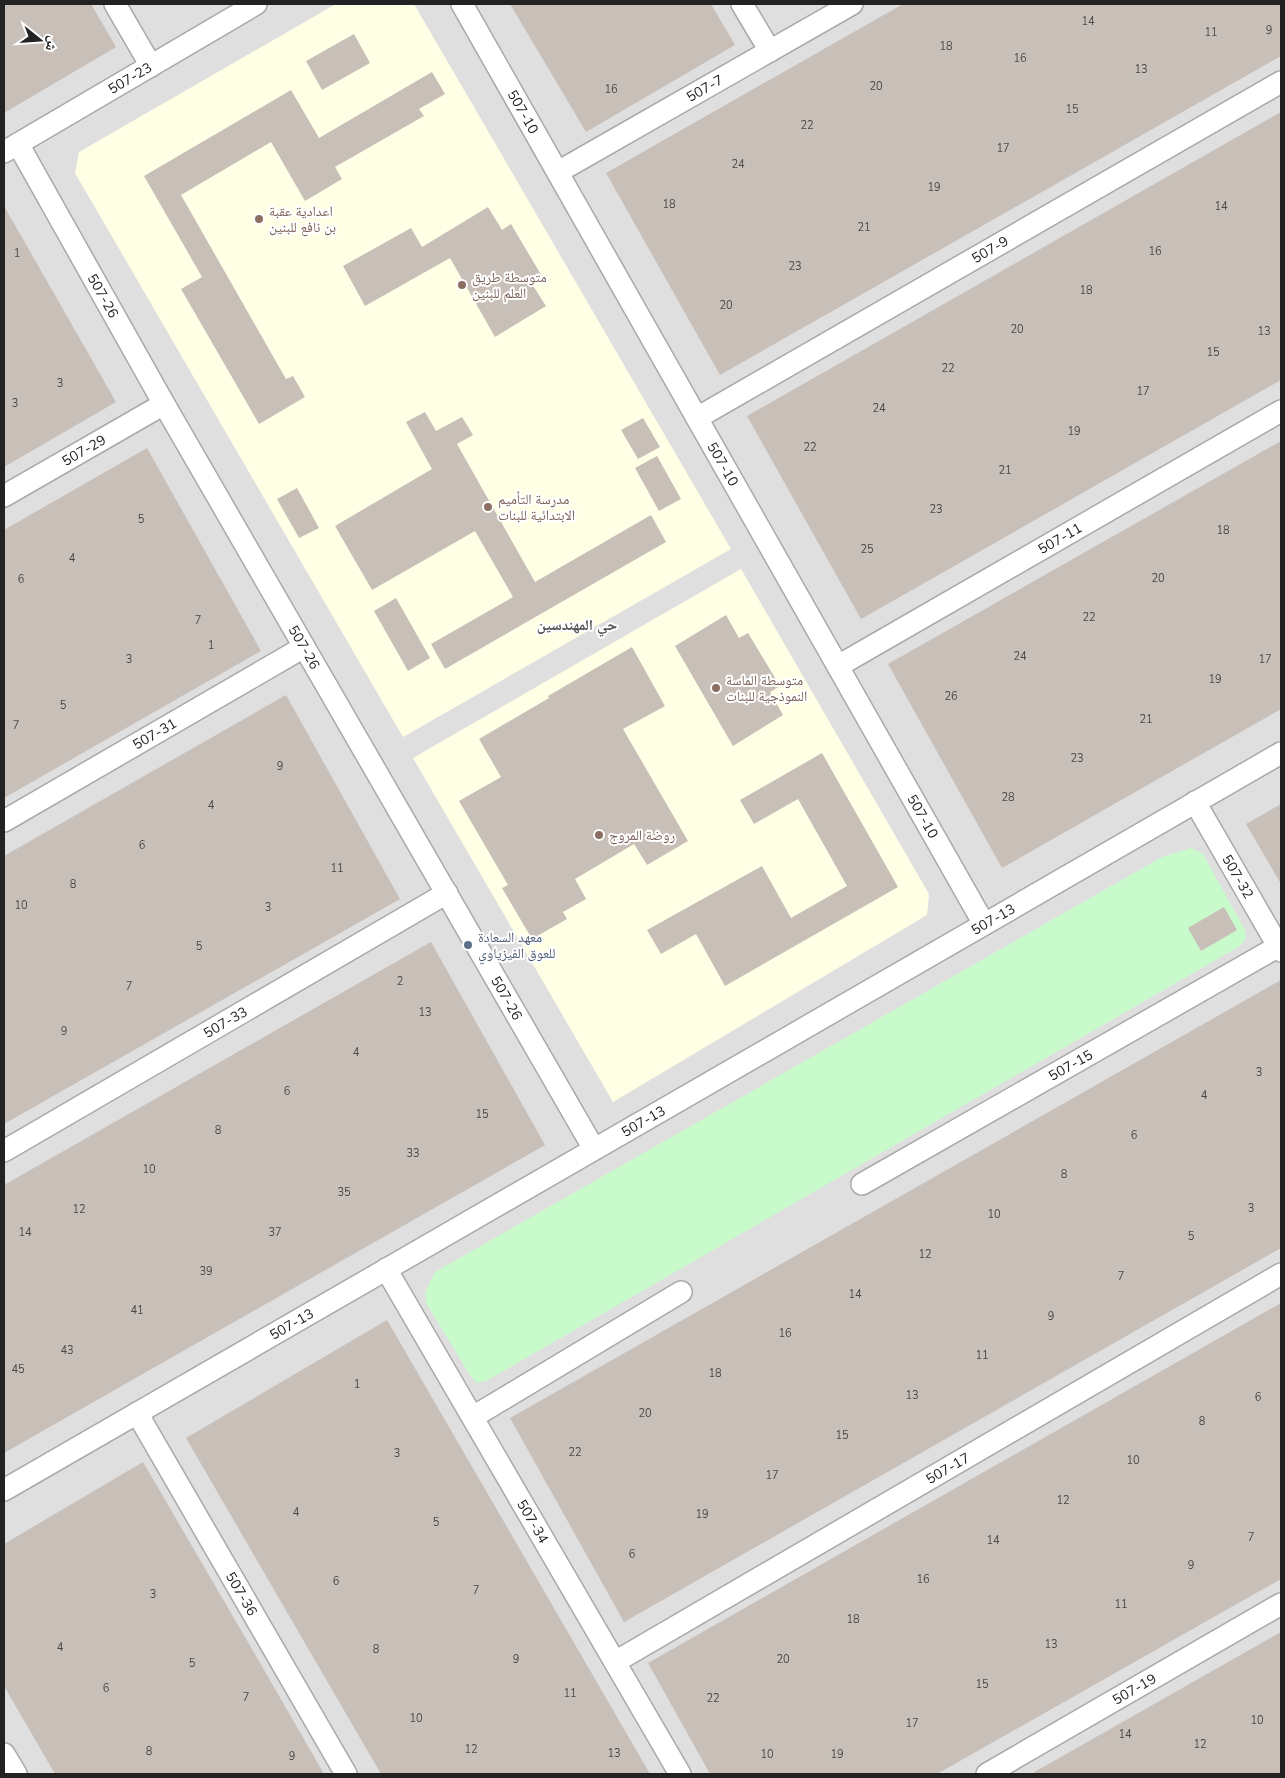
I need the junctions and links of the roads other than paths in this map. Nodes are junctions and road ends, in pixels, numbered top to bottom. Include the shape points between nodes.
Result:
1 (115, 4) edge
2 (256, 4) edge
3 (462, 4) edge
4 (742, 4) edge
5 (852, 4) edge
6 (770, 51) junction
7 (151, 66) junction
8 (1281, 82) edge
9 (11, 148) edge
10 (558, 172) junction
11 (164, 404) junction
12 (1281, 410) edge
13 (697, 418) junction
14 (4, 496) edge
15 (304, 647) junction
16 (838, 666) junction
17 (1281, 753) edge
18 (1195, 802) junction
19 (4, 821) edge
20 (447, 893) junction
21 (984, 924) junction
22 (1280, 949) edge
23 (594, 1149) junction
24 (4, 1151) edge
25 (862, 1184) dead end
26 (386, 1269) junction
27 (1281, 1274) edge
28 (681, 1292) dead end
29 (137, 1413) junction
30 (473, 1417) junction
31 (4, 1490) edge
32 (1281, 1604) edge
33 (615, 1662) junction
34 (4, 1754) edge
35 (16, 1774) edge
36 (346, 1774) edge
37 (680, 1774) edge
38 (987, 1774) edge

1 - 7 street
2 - 7 street, 507-23
3 - 10 street, 507-10
4 - 6 street
5 - 6 street, 507-7
6 - 10 street, 507-7
7 - 9 street, 507-23
8 - 13 street, 507-9
9 - 11 street, 507-26
10 - 13 street, 507-10
11 - 14 street, 507-29
11 - 15 street, 507-26
12 - 16 street, 507-11
13 - 16 street, 507-10
15 - 19 street, 507-31
15 - 20 street, 507-26
16 - 21 street, 507-10
17 - 18 street, 507-13
18 - 21 street, 507-13
18 - 22 street, 507-32
20 - 23 street, 507-26
20 - 24 street, 507-33
21 - 23 street, 507-13
22 - 25 street, 507-15
23 - 26 street, 507-13
26 - 29 street, 507-13
26 - 30 street, 507-34
27 - 33 street, 507-17
28 - 30 street
29 - 31 street, 507-13
29 - 36 street, 507-36
30 - 33 street, 507-34
32 - 38 street, 507-19
33 - 37 street, 507-34
34 - 35 street

